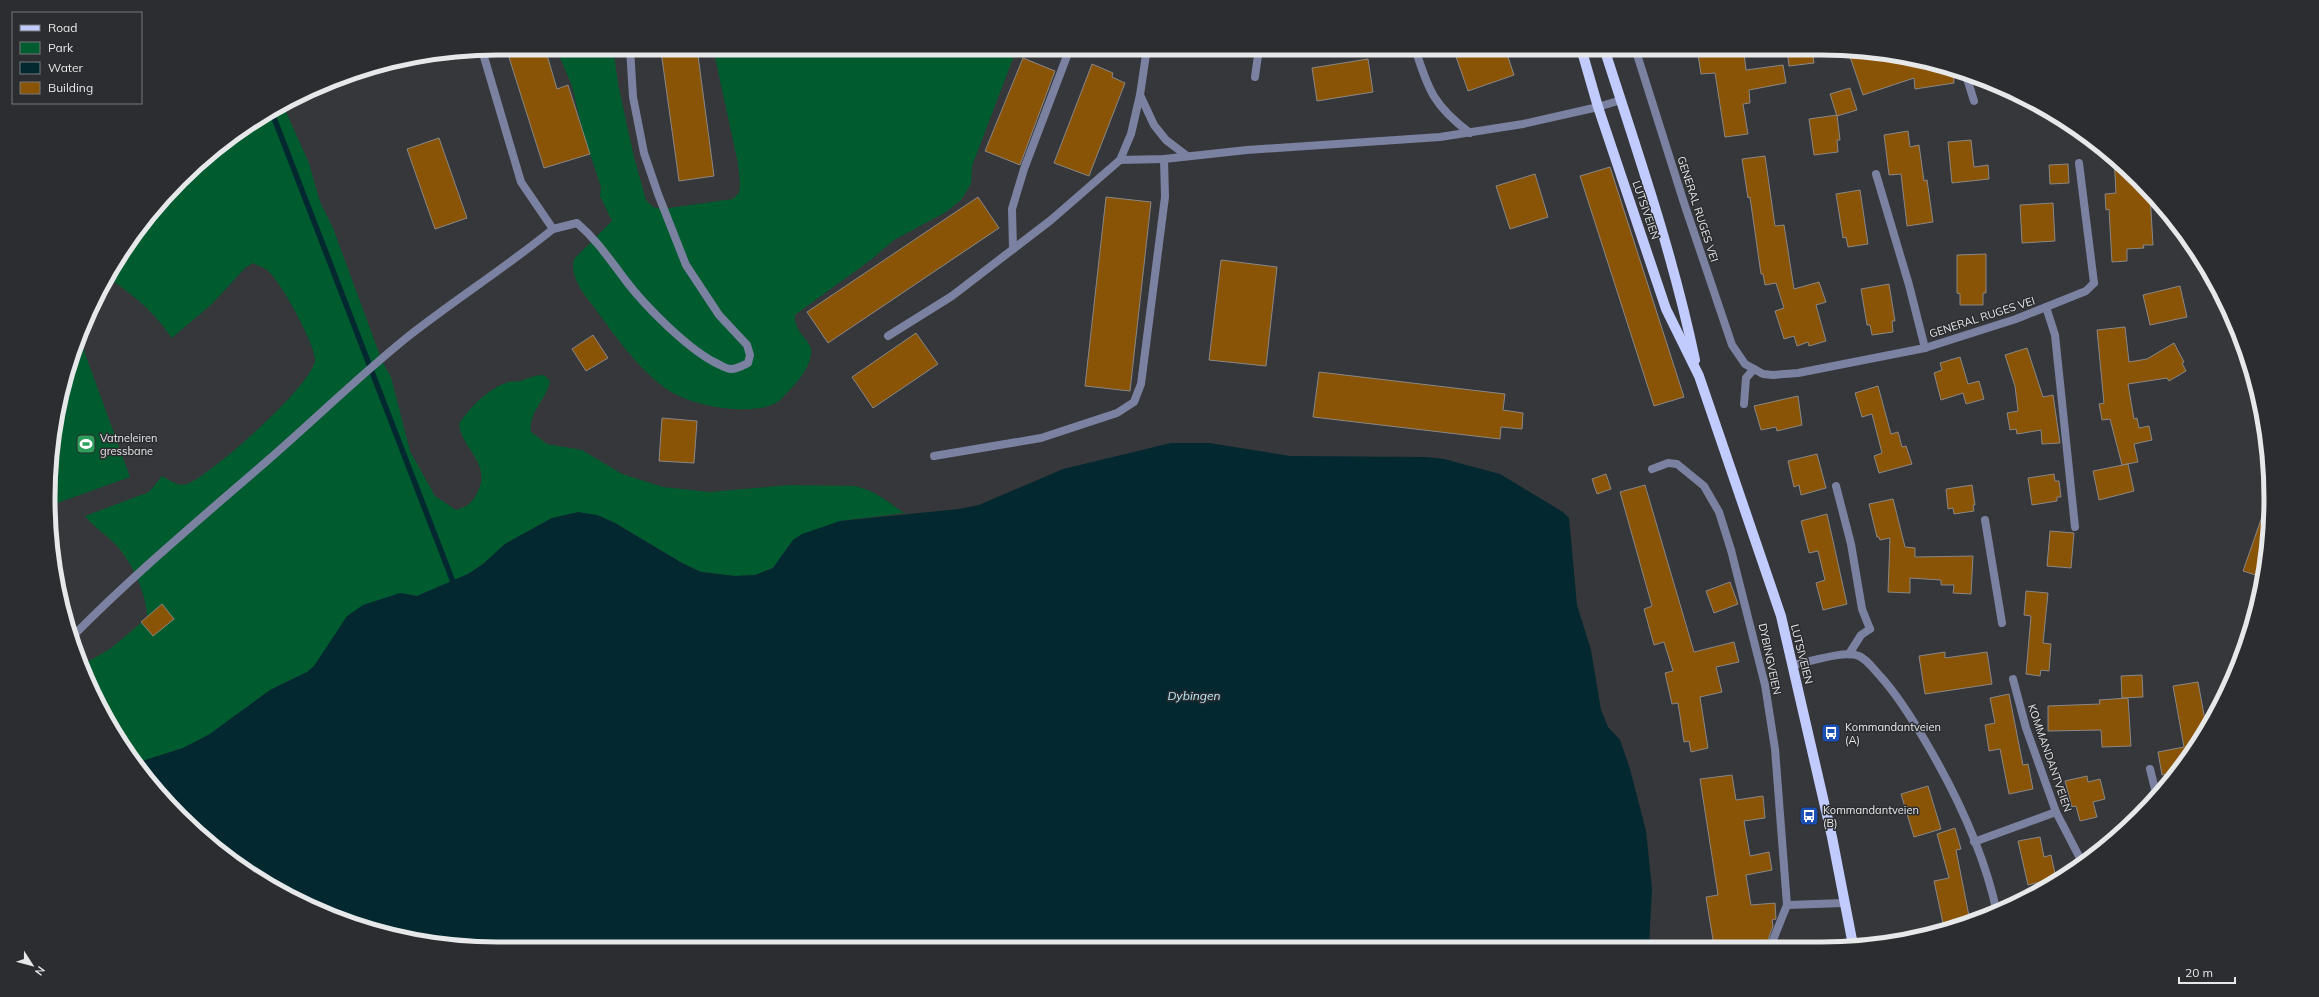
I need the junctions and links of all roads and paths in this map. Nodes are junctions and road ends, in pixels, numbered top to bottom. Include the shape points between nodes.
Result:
1 (484, 55) edge
2 (631, 55) edge
3 (1067, 55) edge
4 (1146, 55) edge
5 (1258, 55) edge
6 (1416, 55) edge
7 (1583, 55) edge
8 (1606, 55) edge
9 (1637, 55) edge
10 (1255, 76) dead end
11 (1968, 81) edge
12 (1140, 95) junction
13 (1621, 100) junction
14 (1974, 101) dead end
15 (1598, 107) junction
16 (1470, 133) junction
17 (1187, 156) junction
18 (1164, 158) junction
19 (1120, 160) junction
20 (2079, 163) dead end
21 (1876, 174) dead end
22 (553, 229) junction
23 (1013, 249) junction
24 (2046, 307) junction
25 (888, 336) dead end
26 (1925, 348) junction
27 (1754, 369) junction
28 (1698, 376) junction
29 (1744, 404) dead end
30 (934, 456) dead end
31 (1652, 469) dead end
32 (1836, 486) dead end
33 (1985, 520) dead end
34 (2075, 527) dead end
35 (2002, 623) dead end
36 (76, 633) edge
37 (1849, 654) junction
38 (1793, 665) junction
39 (2013, 679) dead end
40 (2150, 769) dead end
41 (2155, 790) edge
42 (2056, 812) junction
43 (1974, 842) junction
44 (2080, 858) edge
45 (1844, 903) junction
46 (1787, 905) junction
47 (1995, 906) edge
48 (1851, 941) edge
49 (1772, 942) edge

1 - 22 street via 521,182
2 - 22 street via 635,104 644,153 658,194 686,265 719,315 747,345 750,355 748,363 729,370 681,338 628,283 594,238 577,223
3 - 23 street via 1024,169 1012,209
4 - 12 street
5 - 10 street
6 - 16 street via 1426,83 1438,105
7 - 15 main road, LUTSIVEIEN
8 - 13 main road, LUTSIVEIEN
9 - 27 street, GENERAL RUGES VEI via 1732,345 1738,356
11 - 14 street
12 - 17 street via 1154,125 1166,140
12 - 19 street via 1131,134
13 - 15 street
13 - 28 main road, LUTSIVEIEN via 1668,247
15 - 16 street
15 - 28 main road, LUTSIVEIEN via 1666,309
16 - 17 street
17 - 18 street
18 - 19 street
18 - 30 street via 1165,197 1141,384 1134,402 1117,413 1041,438
19 - 23 street via 1051,220
20 - 24 street, GENERAL RUGES VEI via 2094,283 2086,290
21 - 26 street
22 - 36 street via 363,373 267,461 194,522
23 - 25 street via 952,296
24 - 26 street, GENERAL RUGES VEI via 2016,320
24 - 34 street via 2055,335
26 - 27 street, GENERAL RUGES VEI via 1798,373 1773,375
27 - 29 street via 1746,378
28 - 38 main road, LUTSIVEIEN via 1781,616
31 - 46 street, DYBINGVEIEN via 1668,463 1677,464 1704,486 1719,512 1731,550 1754,635 1771,721
32 - 37 street via 1851,544 1862,609 1870,629 1861,635
33 - 35 street
37 - 38 street
37 - 43 street via 1861,657 1867,662 1903,704 1951,788
38 - 45 main road, LUTSIVEIEN
39 - 42 street, KOMMANDANTVEIEN via 2026,728
40 - 41 street
42 - 43 street
42 - 44 street, KOMMANDANTVEIEN
43 - 47 street via 1983,862
45 - 46 street
45 - 48 main road, LUTSIVEIEN
46 - 49 street, DYBINGVEIEN

